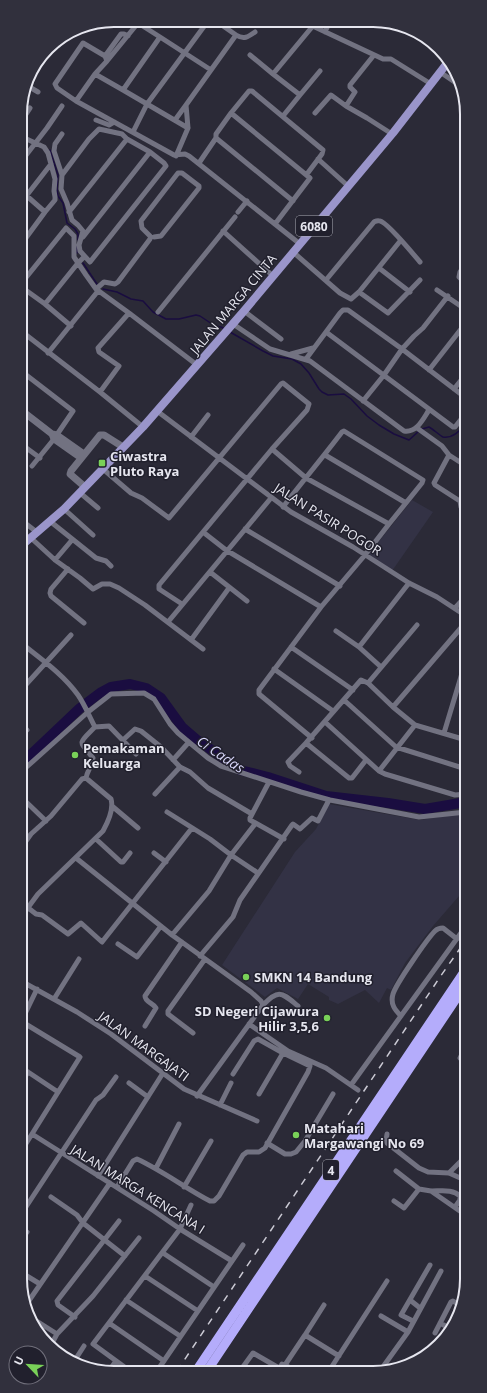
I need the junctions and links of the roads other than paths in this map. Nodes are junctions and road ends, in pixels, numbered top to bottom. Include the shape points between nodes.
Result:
1 (135, 27) edge
2 (144, 27) edge
3 (225, 27) edge
4 (311, 27) edge
5 (314, 27) edge
6 (327, 27) edge
7 (203, 28) edge
8 (255, 32) dead end
9 (325, 32) junction
10 (236, 35) junction
11 (160, 37) junction
12 (185, 53) junction
13 (250, 55) dead end
14 (374, 55) junction
15 (106, 58) junction
16 (445, 66) edge
17 (211, 70) junction
18 (320, 71) dead end
19 (440, 72) junction
20 (95, 74) junction
21 (273, 74) junction
22 (453, 80) edge
23 (431, 84) junction
24 (31, 88) edge
25 (123, 90) junction
26 (38, 92) dead end
27 (300, 95) junction
28 (76, 101) junction
29 (147, 104) junction
30 (186, 105) junction
31 (62, 106) dead end
32 (346, 106) junction
33 (30, 108) dead end
34 (27, 112) edge
35 (231, 113) junction
36 (315, 113) dead end
37 (283, 116) junction
38 (96, 120) dead end
39 (175, 120) junction
40 (114, 122) junction
41 (188, 128) junction
42 (133, 132) junction
43 (62, 134) dead end
44 (392, 134) junction
45 (216, 138) junction
46 (27, 139) edge
47 (127, 139) junction
48 (36, 143) junction
49 (150, 152) junction
50 (27, 154) edge
51 (176, 156) junction
52 (318, 159) junction
53 (198, 163) junction
54 (51, 164) junction
55 (307, 174) junction
56 (62, 175) junction
57 (348, 186) junction
58 (27, 196) joint
59 (247, 201) junction
60 (293, 201) junction
61 (45, 212) junction
62 (69, 212) junction
63 (275, 224) junction
64 (223, 231) junction
65 (27, 236) edge
66 (151, 237) junction
67 (82, 238) junction
68 (401, 240) junction
69 (300, 244) junction
70 (293, 252) junction
71 (84, 257) junction
72 (420, 262) dead end
73 (78, 263) junction
74 (379, 268) junction
75 (273, 276) junction
76 (27, 277) edge
77 (326, 280) junction
78 (420, 280) dead end
79 (97, 290) junction
80 (437, 290) dead end
81 (27, 291) edge
82 (359, 292) junction
83 (410, 292) junction
84 (448, 296) junction
85 (45, 304) junction
86 (460, 305) edge
87 (244, 311) junction
88 (158, 312) dead end
89 (129, 313) junction
90 (71, 326) junction
91 (229, 328) junction
92 (460, 331) edge
93 (326, 332) junction
94 (27, 336) edge
95 (281, 339) dead end
96 (313, 348) junction
97 (402, 349) junction
98 (48, 353) junction
99 (290, 354) junction
100 (306, 359) junction
101 (197, 365) junction
102 (429, 370) junction
103 (384, 375) junction
104 (27, 376) edge
105 (460, 382) edge
106 (454, 389) junction
107 (100, 392) junction
108 (460, 394) edge
109 (363, 401) junction
110 (429, 410) junction
111 (157, 411) junction
112 (27, 415) edge
113 (208, 415) dead end
114 (460, 421) edge
115 (143, 427) junction
116 (417, 429) junction
117 (55, 436) junction
118 (191, 437) junction
119 (27, 448) edge
120 (123, 448) junction
121 (272, 449) junction
122 (325, 455) junction
123 (450, 455) junction
124 (82, 456) junction
125 (40, 458) junction
126 (220, 459) junction
127 (460, 462) edge
128 (32, 466) dead end
129 (102, 468) junction
130 (306, 478) junction
131 (247, 479) junction
132 (82, 490) junction
133 (271, 498) junction
134 (460, 501) edge
135 (406, 503) junction
136 (283, 507) junction
137 (98, 508) dead end
138 (64, 509) junction
139 (50, 522) junction
140 (389, 524) junction
141 (27, 527) edge
142 (245, 529) junction
143 (203, 532) junction
144 (34, 535) junction
145 (93, 535) dead end
146 (72, 540) junction
147 (27, 541) edge
148 (226, 550) junction
149 (365, 555) junction
150 (55, 560) junction
151 (111, 566) dead end
152 (68, 570) junction
153 (210, 572) junction
154 (409, 583) junction
155 (340, 586) junction
156 (229, 588) junction
157 (247, 601) dead end
158 (460, 603) edge
159 (182, 604) junction
160 (321, 607) junction
161 (455, 608) junction
162 (460, 612) edge
163 (168, 622) junction
164 (84, 623) dead end
165 (417, 625) dead end
166 (460, 629) edge
167 (336, 631) dead end
168 (70, 635) dead end
169 (191, 640) junction
170 (291, 646) junction
171 (359, 647) junction
172 (27, 648) edge
173 (203, 649) dead end
174 (45, 663) junction
175 (381, 667) junction
176 (274, 669) junction
177 (460, 680) edge
178 (27, 683) edge
179 (368, 683) junction
180 (353, 690) junction
181 (344, 700) junction
182 (393, 707) junction
183 (87, 711) junction
184 (333, 712) junction
185 (325, 722) junction
186 (415, 725) junction
187 (95, 728) junction
188 (444, 733) junction
189 (312, 738) junction
190 (460, 738) edge
191 (123, 740) junction
192 (189, 742) junction
193 (306, 743) junction
194 (396, 747) junction
195 (136, 754) dead end
196 (173, 760) junction
197 (366, 760) junction
198 (27, 766) edge
199 (180, 767) junction
200 (460, 767) edge
201 (379, 771) junction
202 (299, 772) dead end
203 (86, 778) junction
204 (270, 782) junction
205 (155, 794) dead end
206 (460, 795) edge
207 (329, 800) junction
208 (27, 803) edge
209 (112, 806) junction
210 (167, 812) dead end
211 (460, 813) edge
212 (252, 814) junction
213 (46, 821) junction
214 (255, 824) junction
215 (138, 828) dead end
216 (192, 828) junction
217 (96, 839) junction
218 (284, 839) junction
219 (27, 840) edge
220 (130, 853) dead end
221 (154, 853) dead end
222 (231, 855) junction
223 (76, 858) junction
224 (166, 862) junction
225 (258, 872) junction
226 (132, 903) junction
227 (27, 907) joint
228 (161, 926) junction
229 (172, 935) junction
230 (460, 935) edge
231 (457, 939) junction
232 (182, 942) junction
233 (118, 944) dead end
234 (200, 956) junction
235 (79, 959) dead end
236 (205, 959) junction
237 (460, 978) edge
238 (27, 984) edge
239 (37, 989) junction
240 (460, 993) edge
241 (54, 999) junction
242 (263, 1005) junction
243 (298, 1006) dead end
244 (27, 1013) edge
245 (401, 1016) junction
246 (249, 1024) junction
247 (27, 1025) edge
248 (145, 1026) dead end
249 (193, 1033) dead end
250 (283, 1053) junction
251 (28, 1072) edge
252 (163, 1073) junction
253 (234, 1074) dead end
254 (116, 1077) dead end
255 (129, 1083) dead end
256 (231, 1083) dead end
257 (351, 1086) junction
258 (358, 1090) dead end
259 (58, 1092) junction
260 (259, 1094) dead end
261 (333, 1094) dead end
262 (197, 1096) junction
263 (148, 1097) junction
264 (220, 1105) junction
265 (257, 1122) dead end
266 (180, 1124) dead end
267 (32, 1134) junction
268 (387, 1134) dead end
269 (211, 1141) dead end
270 (27, 1142) edge
271 (267, 1143) junction
272 (61, 1152) junction
273 (460, 1163) edge
274 (156, 1168) junction
275 (396, 1171) dead end
276 (449, 1173) junction
277 (98, 1176) junction
278 (460, 1178) edge
279 (110, 1183) junction
280 (184, 1187) junction
281 (117, 1188) junction
282 (419, 1189) junction
283 (431, 1192) junction
284 (51, 1197) dead end
285 (394, 1202) dead end
286 (27, 1205) edge
287 (191, 1206) dead end
288 (455, 1207) junction
289 (460, 1211) edge
290 (118, 1221) dead end
291 (83, 1223) junction
292 (180, 1229) junction
293 (139, 1238) dead end
294 (104, 1239) junction
295 (243, 1245) dead end
296 (163, 1253) junction
297 (125, 1256) junction
298 (232, 1261) junction
299 (430, 1265) dead end
300 (441, 1271) dead end
301 (27, 1276) edge
302 (146, 1276) junction
303 (387, 1281) dead end
304 (40, 1284) junction
305 (214, 1287) junction
306 (30, 1300) edge
307 (126, 1300) junction
308 (410, 1300) junction
309 (457, 1303) edge
310 (324, 1305) dead end
311 (420, 1308) junction
312 (198, 1311) junction
313 (381, 1316) dead end
314 (75, 1317) junction
315 (413, 1321) junction
316 (38, 1322) edge
317 (109, 1323) junction
318 (440, 1323) junction
319 (446, 1326) edge
320 (408, 1332) junction
321 (435, 1333) dead end
322 (58, 1334) junction
323 (305, 1335) junction
324 (180, 1336) junction
325 (53, 1342) edge
326 (84, 1346) dead end
327 (339, 1356) junction
328 (77, 1358) edge
329 (116, 1361) junction
330 (164, 1361) junction
331 (285, 1365) joint
332 (384, 1365) edge
333 (112, 1366) edge
334 (123, 1366) edge
335 (160, 1366) edge
336 (199, 1366) edge
337 (210, 1366) edge
338 (244, 1366) edge
339 (272, 1366) edge
340 (281, 1366) edge
341 (332, 1366) edge

1 - 15 street via 128,36 121,34
2 - 11 street
3 - 10 street
4 - 21 street
5 - 9 street
6 - 9 street
7 - 12 street
8 - 10 street via 247,38
9 - 14 street
10 - 17 street
11 - 12 street
11 - 25 street
12 - 17 street
12 - 29 street
13 - 21 street
14 - 23 street via 384,60 391,59
14 - 32 street via 350,85 355,92
15 - 20 street
15 - 28 street via 83,43 55,84
16 - 19 main road, JALAN MARGA CINTA / 6080
17 - 30 street
18 - 27 street
19 - 22 street
19 - 23 main road, JALAN MARGA CINTA / 6080
20 - 25 street
20 - 28 street
21 - 27 street
23 - 44 main road, JALAN MARGA CINTA / 6080
24 - 26 street
25 - 29 street
27 - 37 street
28 - 40 street
29 - 39 street
29 - 42 street
30 - 39 street
30 - 41 street
31 - 48 street
32 - 36 street via 331,96
32 - 44 street
33 - 34 street
35 - 37 street via 251,90
35 - 45 street via 216,134
35 - 55 street
37 - 52 street via 322,149
38 - 40 street via 110,125
39 - 41 street
40 - 42 street
41 - 51 street
42 - 51 street
43 - 56 street via 55,144 54,151
44 - 57 main road, JALAN MARGA CINTA / 6080
45 - 53 street
45 - 60 street
46 - 48 street
47 - 49 street
47 - 56 street via 121,133 98,129
47 - 62 street
48 - 50 street
48 - 54 street via 47,150
49 - 67 street
49 - 71 street via 166,164 165,168 91,262
51 - 53 street via 187,155
52 - 55 street
52 - 57 street
53 - 59 street
54 - 58 street
54 - 61 street via 55,179 55,200
55 - 60 street via 310,179
56 - 62 street via 61,189
57 - 69 main road, JALAN MARGA CINTA / 6080
58 - 61 street
59 - 63 street
59 - 64 street
60 - 63 street
61 - 65 street
62 - 67 street via 72,220 83,231
63 - 69 street
64 - 75 street
64 - 88 street
66 - 66 street via 142,228 142,221 178,173 182,173 199,188 161,236
66 - 79 street via 118,282 104,282
67 - 71 street via 79,245
68 - 72 street
68 - 74 street
68 - 77 street via 382,222 374,222
69 - 70 main road, JALAN MARGA CINTA / 6080
70 - 75 main road, JALAN MARGA CINTA / 6080
70 - 77 street
71 - 73 street
73 - 76 street via 74,253 74,236 66,228
73 - 79 street
73 - 85 street
74 - 82 street
74 - 83 street
75 - 87 main road, JALAN MARGA CINTA / 6080
77 - 82 street via 350,300
78 - 83 street
79 - 89 street
79 - 90 street
80 - 84 street
81 - 85 street
82 - 83 street via 388,313
84 - 86 street
84 - 97 street via 423,328
85 - 90 street
87 - 91 main road, JALAN MARGA CINTA / 6080
87 - 95 street
89 - 101 street
89 - 107 street via 98,348 99,352 119,366
90 - 98 street
91 - 99 street via 270,350
91 - 101 main road, JALAN MARGA CINTA / 6080
92 - 102 street
93 - 96 street
93 - 97 street via 340,313 348,310
93 - 103 street
94 - 98 street
96 - 99 street
96 - 100 street
97 - 102 street
97 - 103 street
98 - 107 street
99 - 100 street
100 - 109 street
101 - 111 main road, JALAN MARGA CINTA / 6080
102 - 106 street
103 - 109 street
103 - 110 street
104 - 117 street via 73,411
105 - 106 street
106 - 108 street
107 - 115 street
109 - 116 street via 404,431
110 - 114 street via 453,427
110 - 116 street
111 - 115 main road, JALAN MARGA CINTA / 6080
111 - 118 street, JALAN PASIR POGOR
112 - 117 street
113 - 118 street
115 - 120 main road, JALAN MARGA CINTA / 6080
116 - 123 street via 442,446
117 - 124 street
117 - 125 street
118 - 126 street, JALAN PASIR POGOR
119 - 125 street
120 - 124 street via 101,435
120 - 129 main road, JALAN MARGA CINTA / 6080
121 - 126 street via 307,410 309,404 283,383
121 - 130 street
121 - 131 street
122 - 130 street
122 - 135 street
122 - 135 street via 345,431 422,478 422,483
123 - 127 street
123 - 134 street via 434,483
124 - 132 street via 70,474
125 - 128 street
126 - 129 street via 168,518 142,498 131,493
126 - 131 street, JALAN PASIR POGOR
129 - 132 main road, JALAN MARGA CINTA / 6080
130 - 136 street
130 - 140 street
131 - 133 street, JALAN PASIR POGOR
131 - 143 street
132 - 137 street
132 - 138 main road, JALAN MARGA CINTA / 6080
133 - 136 street, JALAN PASIR POGOR
133 - 142 street
135 - 140 street
136 - 149 street, JALAN PASIR POGOR
138 - 139 main road, JALAN MARGA CINTA / 6080
138 - 145 street
139 - 144 main road, JALAN MARGA CINTA / 6080
139 - 146 street
140 - 149 street
141 - 144 street
142 - 148 street
142 - 155 street
143 - 148 street
143 - 159 street via 158,586
144 - 147 main road, JALAN MARGA CINTA / 6080
144 - 150 street
146 - 150 street
146 - 151 street via 96,558 106,560
148 - 153 street
148 - 160 street
149 - 154 street, JALAN PASIR POGOR
149 - 155 street
150 - 152 street
152 - 163 street via 93,589 99,584 110,584 119,588
152 - 164 street via 50,593
153 - 156 street
153 - 159 street
154 - 161 street, JALAN PASIR POGOR
154 - 171 street
155 - 160 street
156 - 157 street
156 - 169 street
158 - 161 street
159 - 163 street
160 - 170 street
161 - 162 street, JALAN PASIR POGOR
163 - 169 street
165 - 175 street
166 - 182 street
167 - 171 street
168 - 174 street
169 - 173 street
170 - 176 street
170 - 180 street
171 - 175 street
172 - 174 street
174 - 178 street
174 - 183 street via 67,682
175 - 179 street
176 - 184 street
176 - 189 street via 261,685 259,694
177 - 188 street
179 - 180 street via 361,680
179 - 182 street
180 - 181 street
181 - 184 street
181 - 194 street
182 - 186 street
183 - 187 street
183 - 192 street via 111,694 144,694 154,699 170,724
183 - 198 street
184 - 185 street
185 - 189 street
185 - 197 street
186 - 188 street
186 - 194 street
187 - 191 street via 109,726
187 - 203 street via 82,741 82,746 93,758
188 - 190 street
189 - 193 street
191 - 195 street
191 - 196 street via 137,729 161,747
192 - 196 street
192 - 204 street via 221,766
193 - 197 street via 349,778 352,778
193 - 202 street via 288,762
194 - 200 street
194 - 201 street
196 - 199 street
197 - 201 street
199 - 205 street
199 - 212 street via 213,791
201 - 206 street
203 - 209 street via 111,799
203 - 213 street via 82,778
204 - 207 street
204 - 212 street
207 - 211 street via 422,817
207 - 218 street via 318,821 312,818 300,829 293,824
208 - 213 street
209 - 215 street
209 - 217 street via 107,825
210 - 216 street
212 - 214 street via 250,820
213 - 219 street
214 - 218 street
214 - 222 street
216 - 222 street
216 - 224 street
217 - 220 street via 121,862
217 - 223 street
218 - 225 street
221 - 224 street
222 - 225 street
222 - 229 street via 209,891
223 - 226 street
223 - 227 street
224 - 226 street
225 - 234 street via 240,900 233,917
226 - 227 street via 102,942 81,923 68,934
226 - 228 street
228 - 229 street
228 - 233 street via 137,958
229 - 232 street
230 - 231 street
231 - 245 street
231 - 245 street via 444,928 436,930 430,937 393,994 392,1003
232 - 234 street
232 - 248 street via 145,996 156,1008
234 - 236 street
235 - 241 street
236 - 242 street via 250,992
236 - 249 street via 168,1011 168,1014
237 - 336 highway, 4
238 - 239 street, JALAN MARGAJATI
239 - 241 street, JALAN MARGAJATI
239 - 244 street
240 - 337 highway, 4
241 - 252 street, JALAN MARGAJATI via 111,1034
242 - 243 street via 275,994 282,994
242 - 246 street
245 - 257 street
246 - 257 street via 288,1051 326,1068
246 - 262 street
247 - 259 street via 80,1057
250 - 253 street via 256,1039
250 - 260 street
250 - 271 street via 310,1066
251 - 259 street
252 - 262 street, JALAN MARGAJATI
252 - 263 street
254 - 272 street via 103,1095 96,1100
255 - 263 street
256 - 264 street
257 - 258 street
259 - 267 street
261 - 271 street via 296,1152 285,1154
262 - 264 street, JALAN MARGAJATI
263 - 277 street
264 - 265 street, JALAN MARGAJATI
266 - 274 street
267 - 270 street
267 - 272 street, JALAN MARGA KENCANA I
268 - 276 street via 387,1143 418,1168 428,1172
269 - 280 street
271 - 280 street via 259,1152 247,1152 243,1155 214,1201
272 - 277 street, JALAN MARGA KENCANA I
272 - 286 street
273 - 276 street
274 - 280 street
274 - 281 street via 135,1160
275 - 282 street
276 - 278 street
277 - 279 street, JALAN MARGA KENCANA I
279 - 281 street, JALAN MARGA KENCANA I
279 - 291 street
281 - 292 street, JALAN MARGA KENCANA I
282 - 283 street
282 - 285 street via 404,1208
283 - 288 street
283 - 288 street via 448,1191 458,1194 460,1200
284 - 291 street via 77,1215
287 - 292 street
288 - 289 street
290 - 294 street
291 - 294 street
291 - 304 street
292 - 296 street
292 - 298 street, JALAN MARGA KENCANA I
293 - 297 street
294 - 297 street
294 - 314 street via 57,1301 58,1305
295 - 298 street
296 - 302 street
296 - 305 street
297 - 314 street
298 - 305 street
299 - 308 street
300 - 311 street
301 - 304 street
302 - 307 street
302 - 312 street
303 - 327 street
304 - 306 street
305 - 312 street
307 - 317 street
307 - 324 street
308 - 311 street
308 - 315 street via 401,1314
309 - 318 street via 451,1302
310 - 323 street
311 - 315 street
312 - 324 street
313 - 320 street
314 - 322 street
315 - 320 street
316 - 322 street
317 - 329 street via 93,1344
317 - 330 street
318 - 319 street
318 - 321 street
320 - 332 street
322 - 325 street
323 - 327 street
323 - 331 street
324 - 330 street
326 - 328 street
327 - 341 street
329 - 333 street
329 - 334 street
330 - 335 street
331 - 340 street
338 - 339 street via 253,1353

